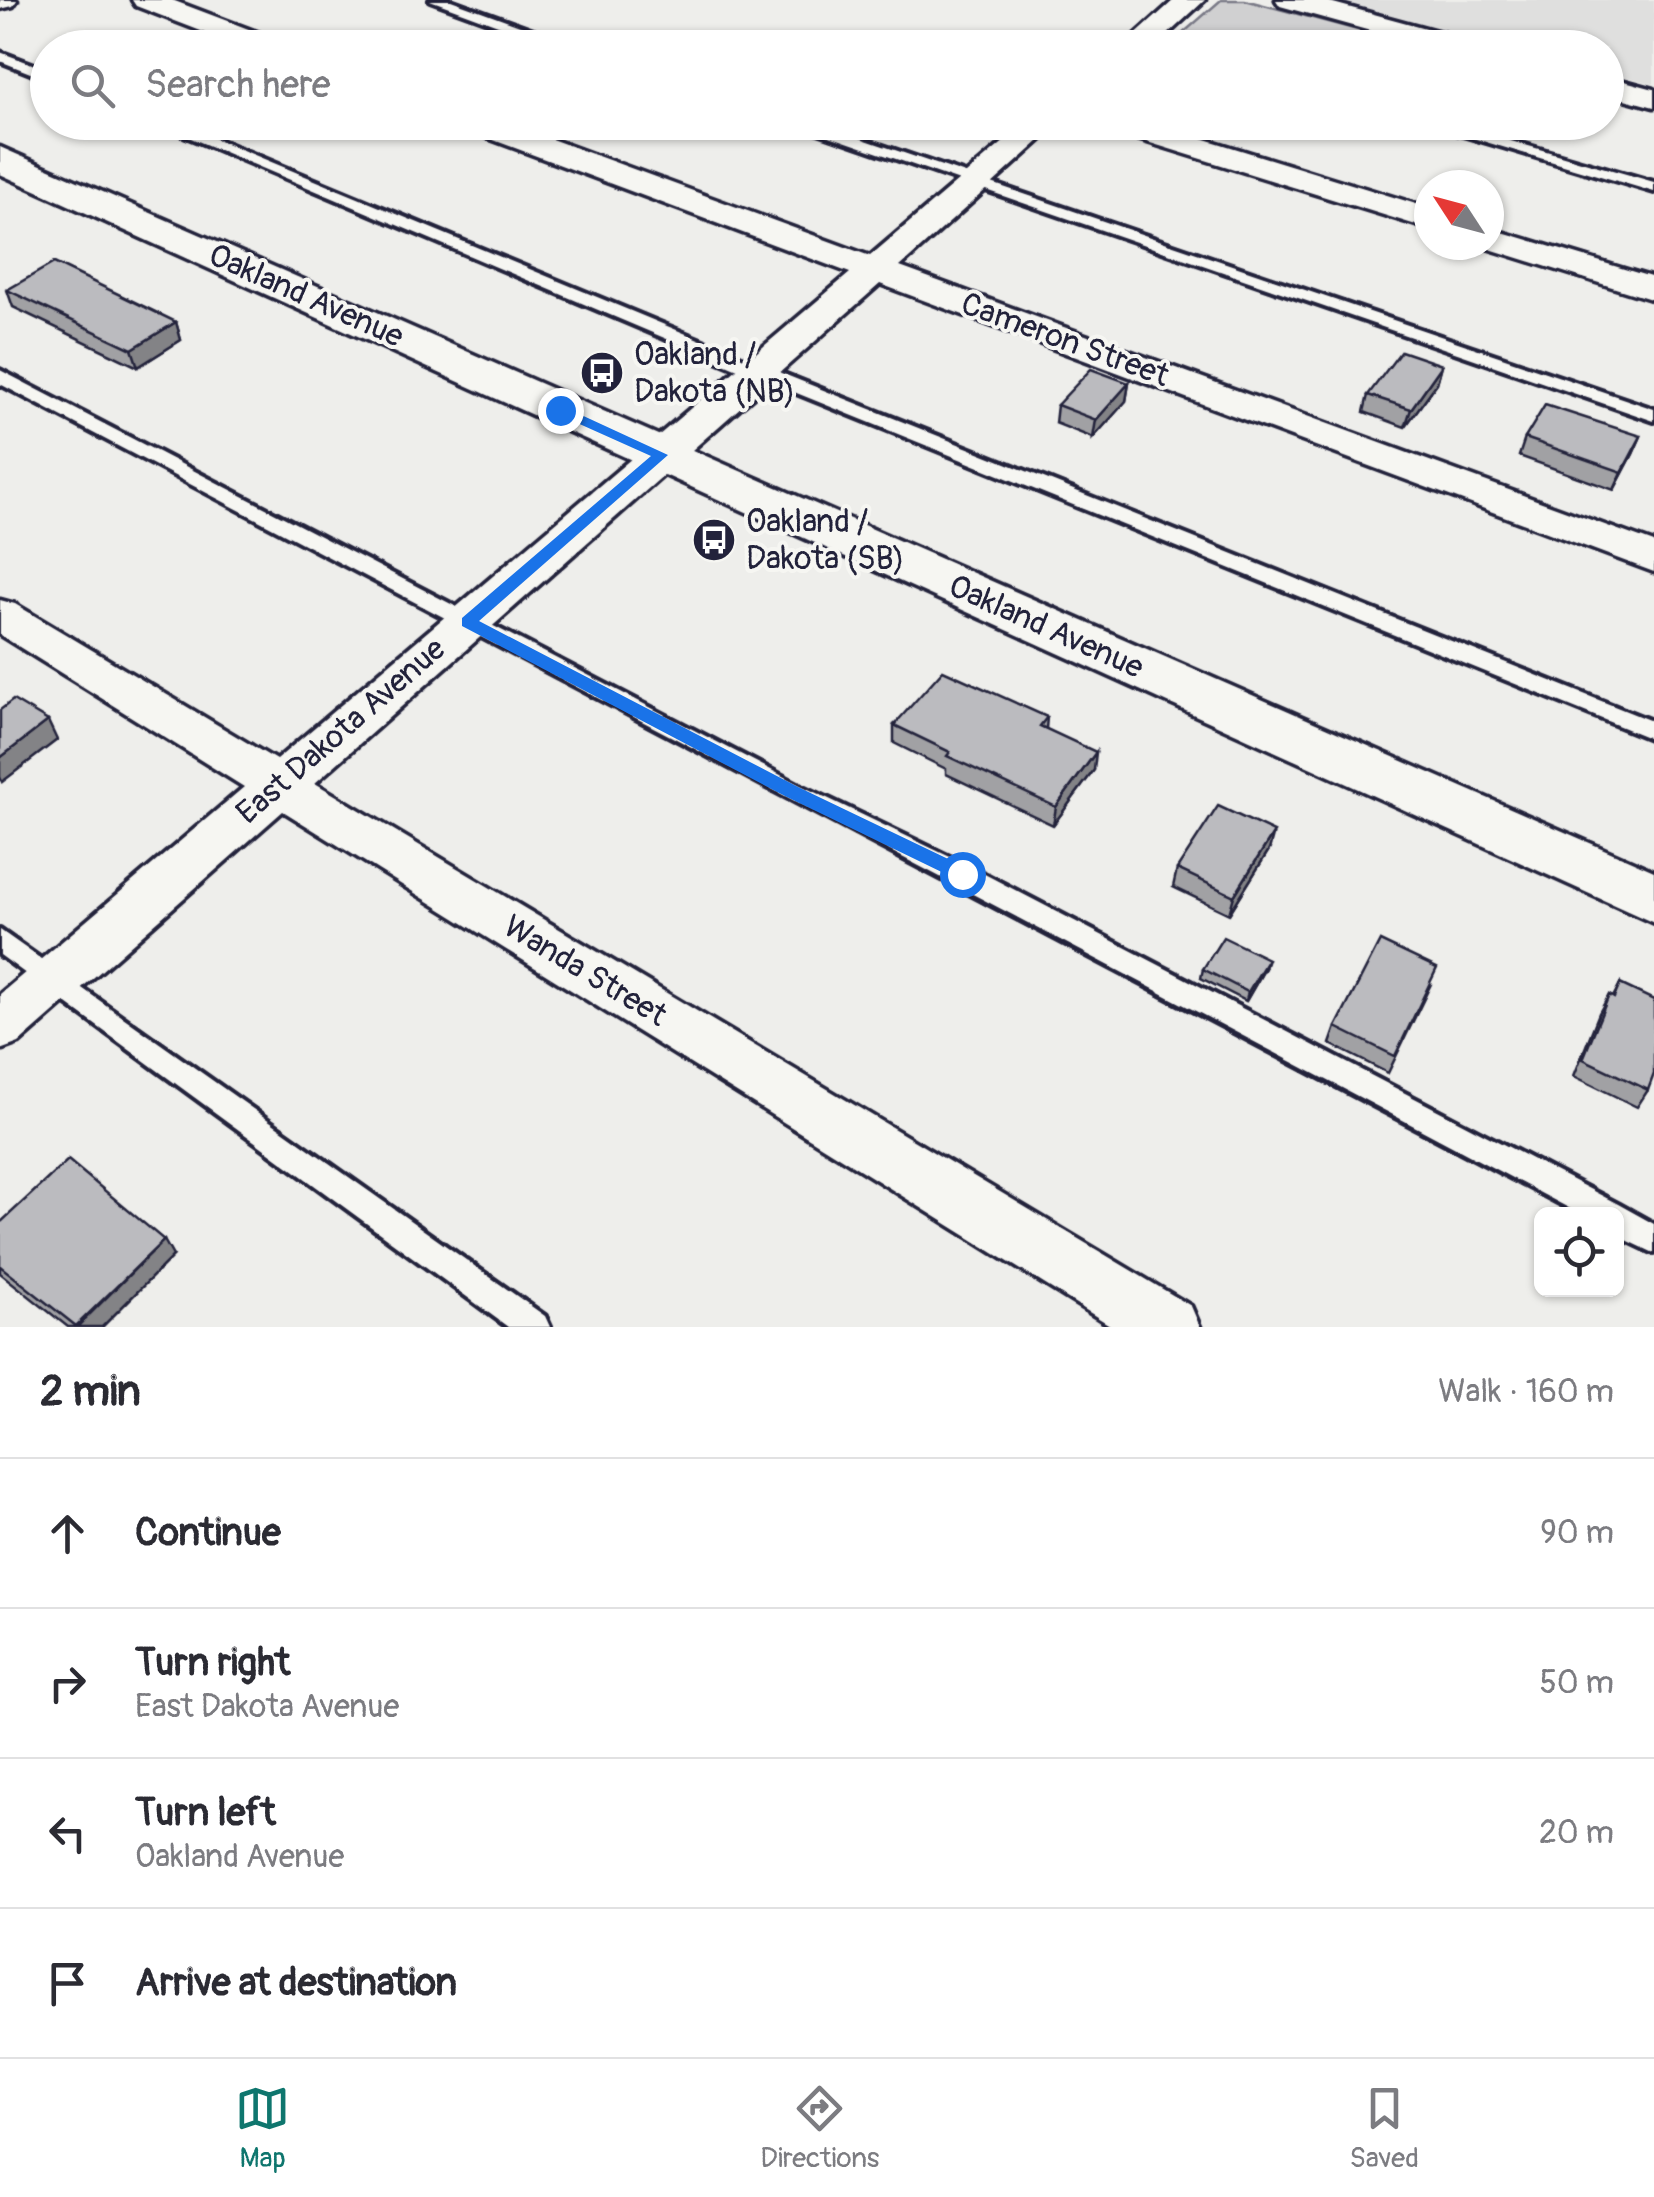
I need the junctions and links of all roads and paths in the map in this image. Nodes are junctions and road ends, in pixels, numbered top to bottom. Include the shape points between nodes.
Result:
1 (146, 0) edge
2 (437, 0) edge
3 (1191, 0) edge
4 (1290, 0) edge
5 (225, 30) edge
6 (524, 30) edge
7 (1162, 30) edge
8 (1401, 30) edge
9 (0, 56) edge
10 (30, 68) edge
11 (1624, 90) edge
12 (1654, 98) edge
13 (203, 140) edge
14 (524, 140) edge
15 (848, 140) edge
16 (1026, 140) edge
17 (1174, 140) edge
18 (1489, 140) edge
19 (0, 159) edge
20 (976, 184) junction
21 (1654, 187) edge
22 (1414, 214) edge
23 (1504, 243) edge
24 (875, 270) junction
25 (1654, 288) edge
26 (758, 371) junction
27 (0, 376) edge
28 (1654, 415) edge
29 (661, 455) junction
30 (1654, 558) edge
31 (0, 614) edge
32 (468, 622) junction
33 (1654, 731) edge
34 (279, 785) junction
35 (1654, 898) edge
36 (0, 941) edge
37 (54, 980) junction
38 (0, 1027) edge
39 (1595, 1207) edge
40 (1624, 1223) edge
41 (1654, 1239) edge
42 (534, 1327) edge
43 (1170, 1327) edge

1 - 5 street
2 - 6 lane
3 - 7 street
4 - 8 street
9 - 10 lane
11 - 12 street
13 - 26 lane
14 - 24 street, Cameron Street
15 - 20 lane
16 - 20 street, East Dakota Avenue
17 - 22 street
18 - 21 lane
19 - 29 street, Oakland Avenue
20 - 24 street, East Dakota Avenue
20 - 28 lane
23 - 25 street
24 - 26 street, East Dakota Avenue
24 - 30 street, Cameron Street
26 - 29 street, East Dakota Avenue
26 - 33 lane
27 - 32 lane
29 - 32 street, East Dakota Avenue
29 - 35 street, Oakland Avenue
31 - 34 street, Wanda Street
32 - 34 street, East Dakota Avenue
32 - 39 lane
34 - 37 street, East Dakota Avenue
34 - 43 street, Wanda Street
36 - 37 lane
37 - 38 street, East Dakota Avenue
37 - 42 lane
40 - 41 lane

